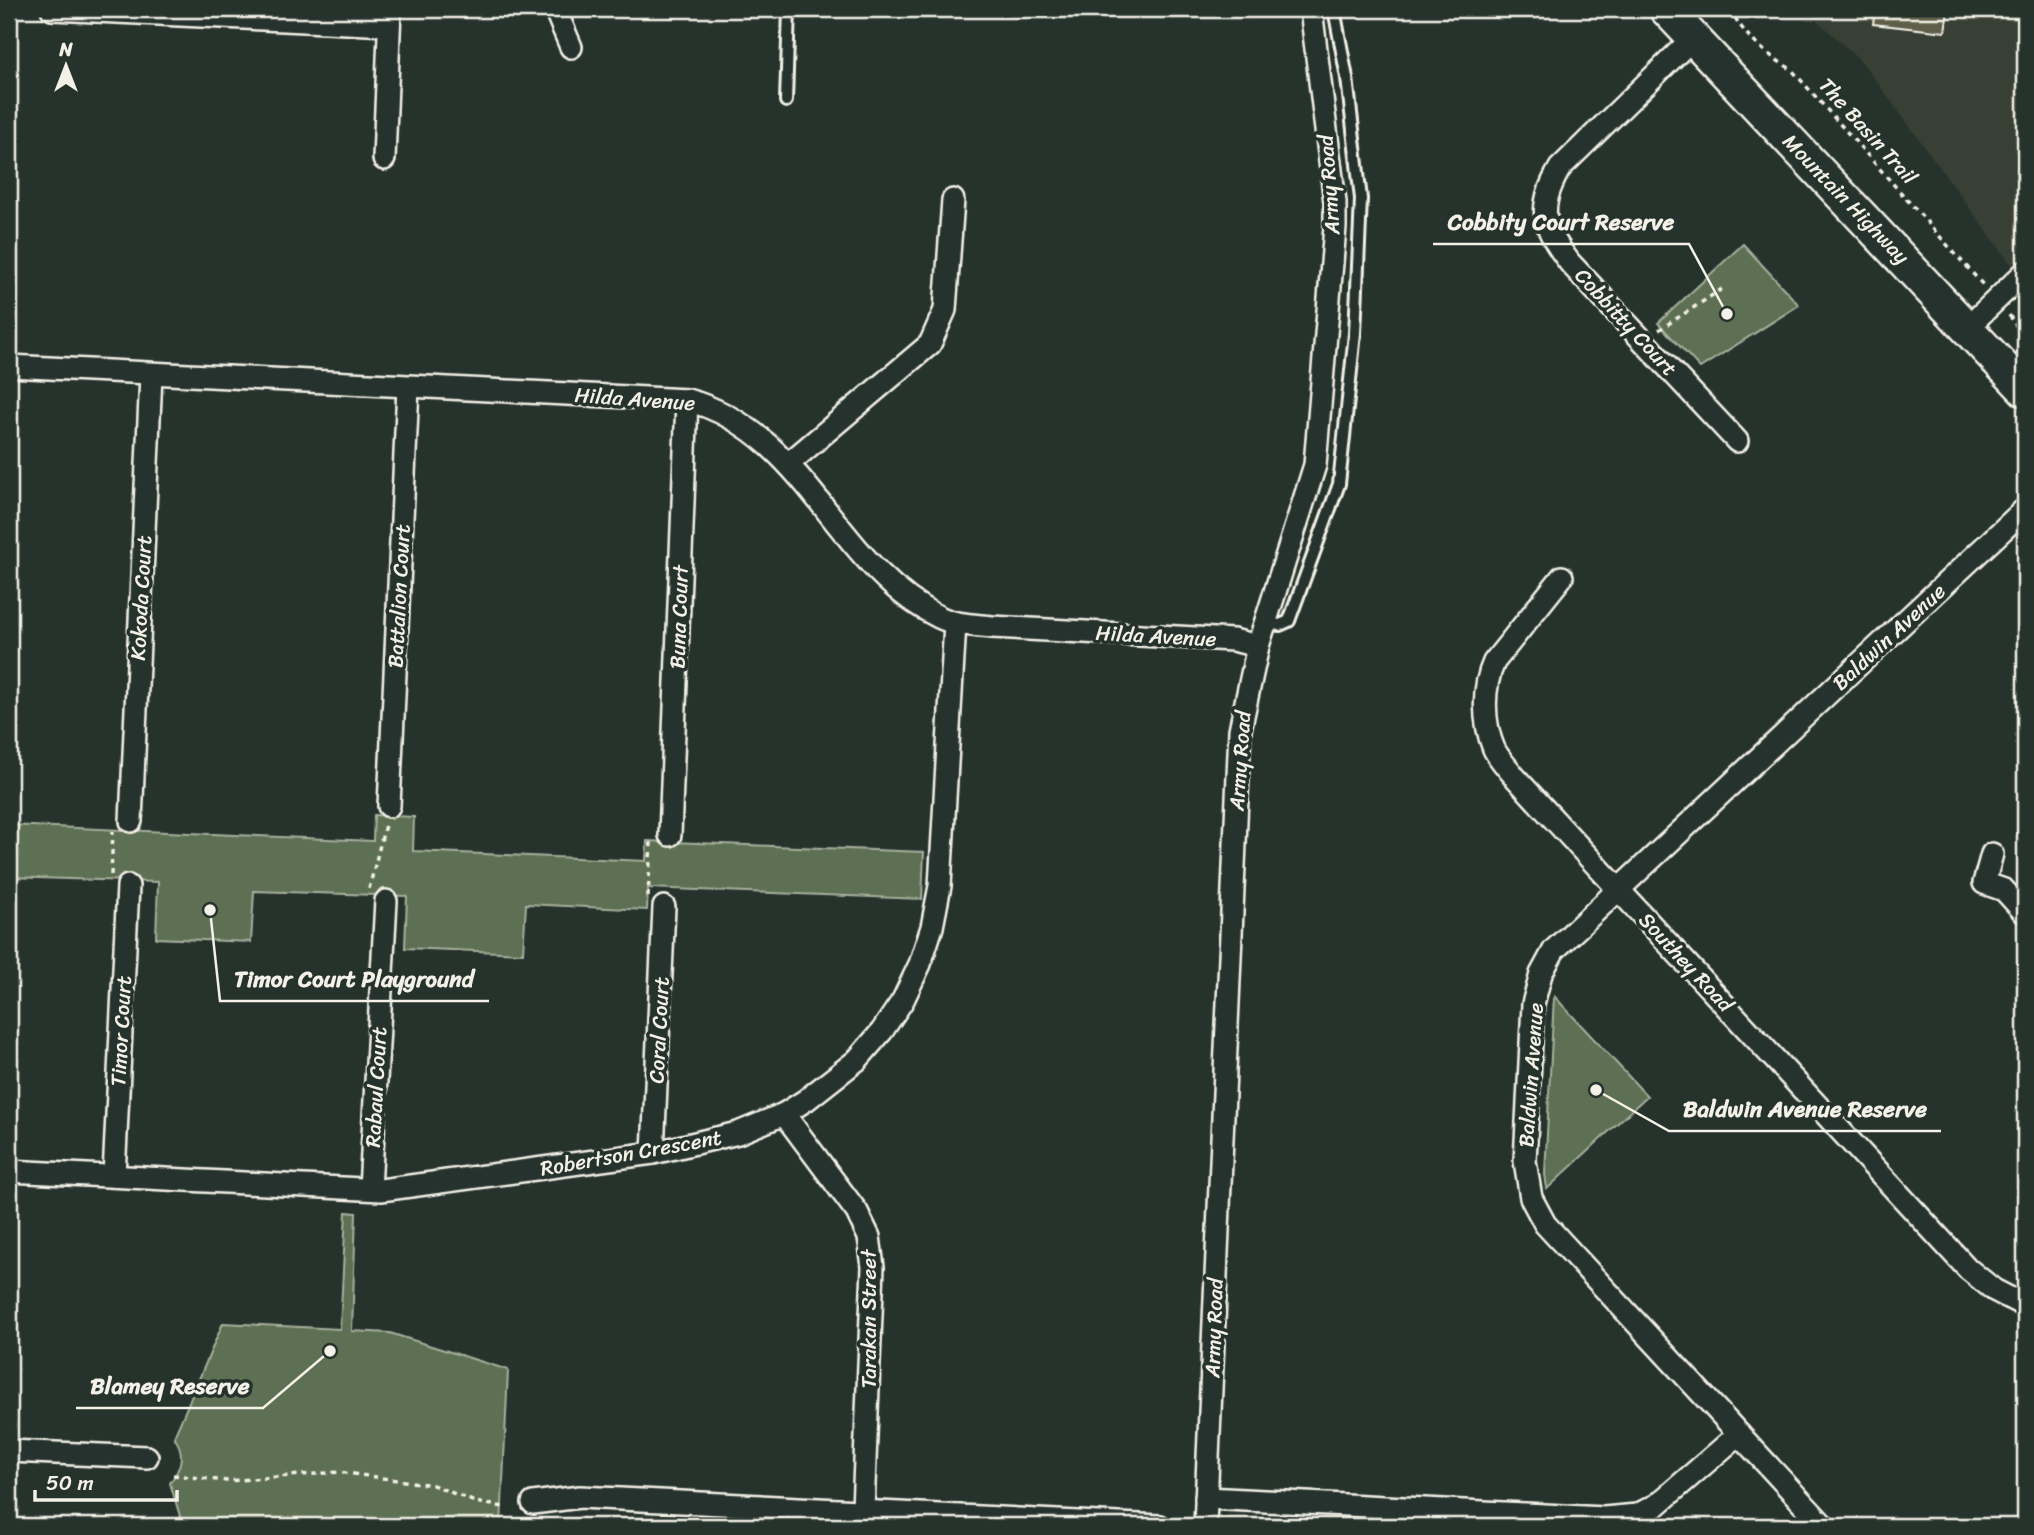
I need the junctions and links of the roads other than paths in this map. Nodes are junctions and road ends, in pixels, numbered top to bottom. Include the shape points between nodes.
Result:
1 (52, 9) edge
2 (555, 9) edge
3 (789, 9) edge
4 (1311, 9) edge
5 (1334, 9) edge
6 (1666, 9) edge
7 (157, 11) edge
8 (390, 17) edge
9 (1693, 38) junction
10 (571, 47) dead end
11 (786, 101) dead end
12 (384, 159) dead end
13 (953, 200) dead end
14 (2025, 272) edge
15 (1968, 327) junction
16 (9, 366) edge
17 (151, 375) junction
18 (408, 387) junction
19 (2025, 390) edge
20 (687, 400) junction
21 (1737, 441) dead end
22 (788, 464) junction
23 (2025, 509) edge
24 (1562, 577) dead end
25 (955, 623) junction
26 (1265, 623) junction
27 (1258, 646) junction
28 (390, 806) road end
29 (122, 825) road end
30 (660, 837) road end
31 (1992, 854) dead end
32 (119, 884) road end
33 (1618, 889) junction
34 (377, 898) road end
35 (656, 902) road end
36 (2025, 914) edge
37 (784, 1114) junction
38 (653, 1153) junction
39 (9, 1171) edge
40 (114, 1176) junction
41 (370, 1189) junction
42 (2025, 1306) edge
43 (1739, 1434) junction
44 (9, 1451) edge
45 (147, 1457) dead end
46 (1206, 1498) junction
47 (533, 1503) dead end
48 (863, 1509) junction
49 (1160, 1526) edge
50 (1205, 1526) edge
51 (1825, 1526) edge

1 - 7 street
2 - 10 street
3 - 11 lane
4 - 26 street, Army Road via 1335,227 1315,465
5 - 26 lane via 1361,199 1355,333 1340,472 1333,505 1289,621
6 - 9 main road, Mountain Highway
7 - 8 street
8 - 12 street
9 - 15 main road, Mountain Highway
9 - 21 street, Cobbitty Court via 1560,168 1548,189 1544,215 1552,239 1570,263
13 - 22 street via 945,310 930,344
14 - 15 street
15 - 19 main road, Mountain Highway
16 - 17 street, Hilda Avenue
17 - 18 street, Hilda Avenue
17 - 29 street, Kokoda Court
18 - 20 street, Hilda Avenue
18 - 28 street, Battalion Court
20 - 22 street, Hilda Avenue via 736,418
20 - 30 street, Buna Court
22 - 25 street, Hilda Avenue via 898,590
23 - 33 street, Baldwin Avenue
24 - 33 street, Southey Road via 1494,662 1486,690 1487,717 1495,750 1514,776
25 - 27 street, Hilda Avenue via 1233,640
25 - 37 street, Robertson Crescent via 940,886 920,964 904,1000 857,1059
26 - 27 street, Army Road
27 - 46 street, Army Road via 1240,730
31 - 36 street via 1984,883 2004,890
32 - 40 street, Timor Court
33 - 42 street, Southey Road via 1968,1269
33 - 43 street, Baldwin Avenue via 1554,950 1541,974 1533,1004 1525,1161 1531,1198 1545,1224 1576,1261
34 - 41 street, Rabaul Court
35 - 38 street, Coral Court
37 - 38 street, Robertson Crescent via 738,1133
37 - 48 street, Tarakan Street via 857,1212 869,1237 873,1267
38 - 41 street, Robertson Crescent
39 - 40 street, Robertson Crescent
40 - 41 street, Robertson Crescent
43 - 46 street via 1657,1505 1637,1515 1604,1518
43 - 51 street, Baldwin Avenue
44 - 45 street
46 - 50 street, Army Road
47 - 48 street via 580,1497
48 - 49 street

